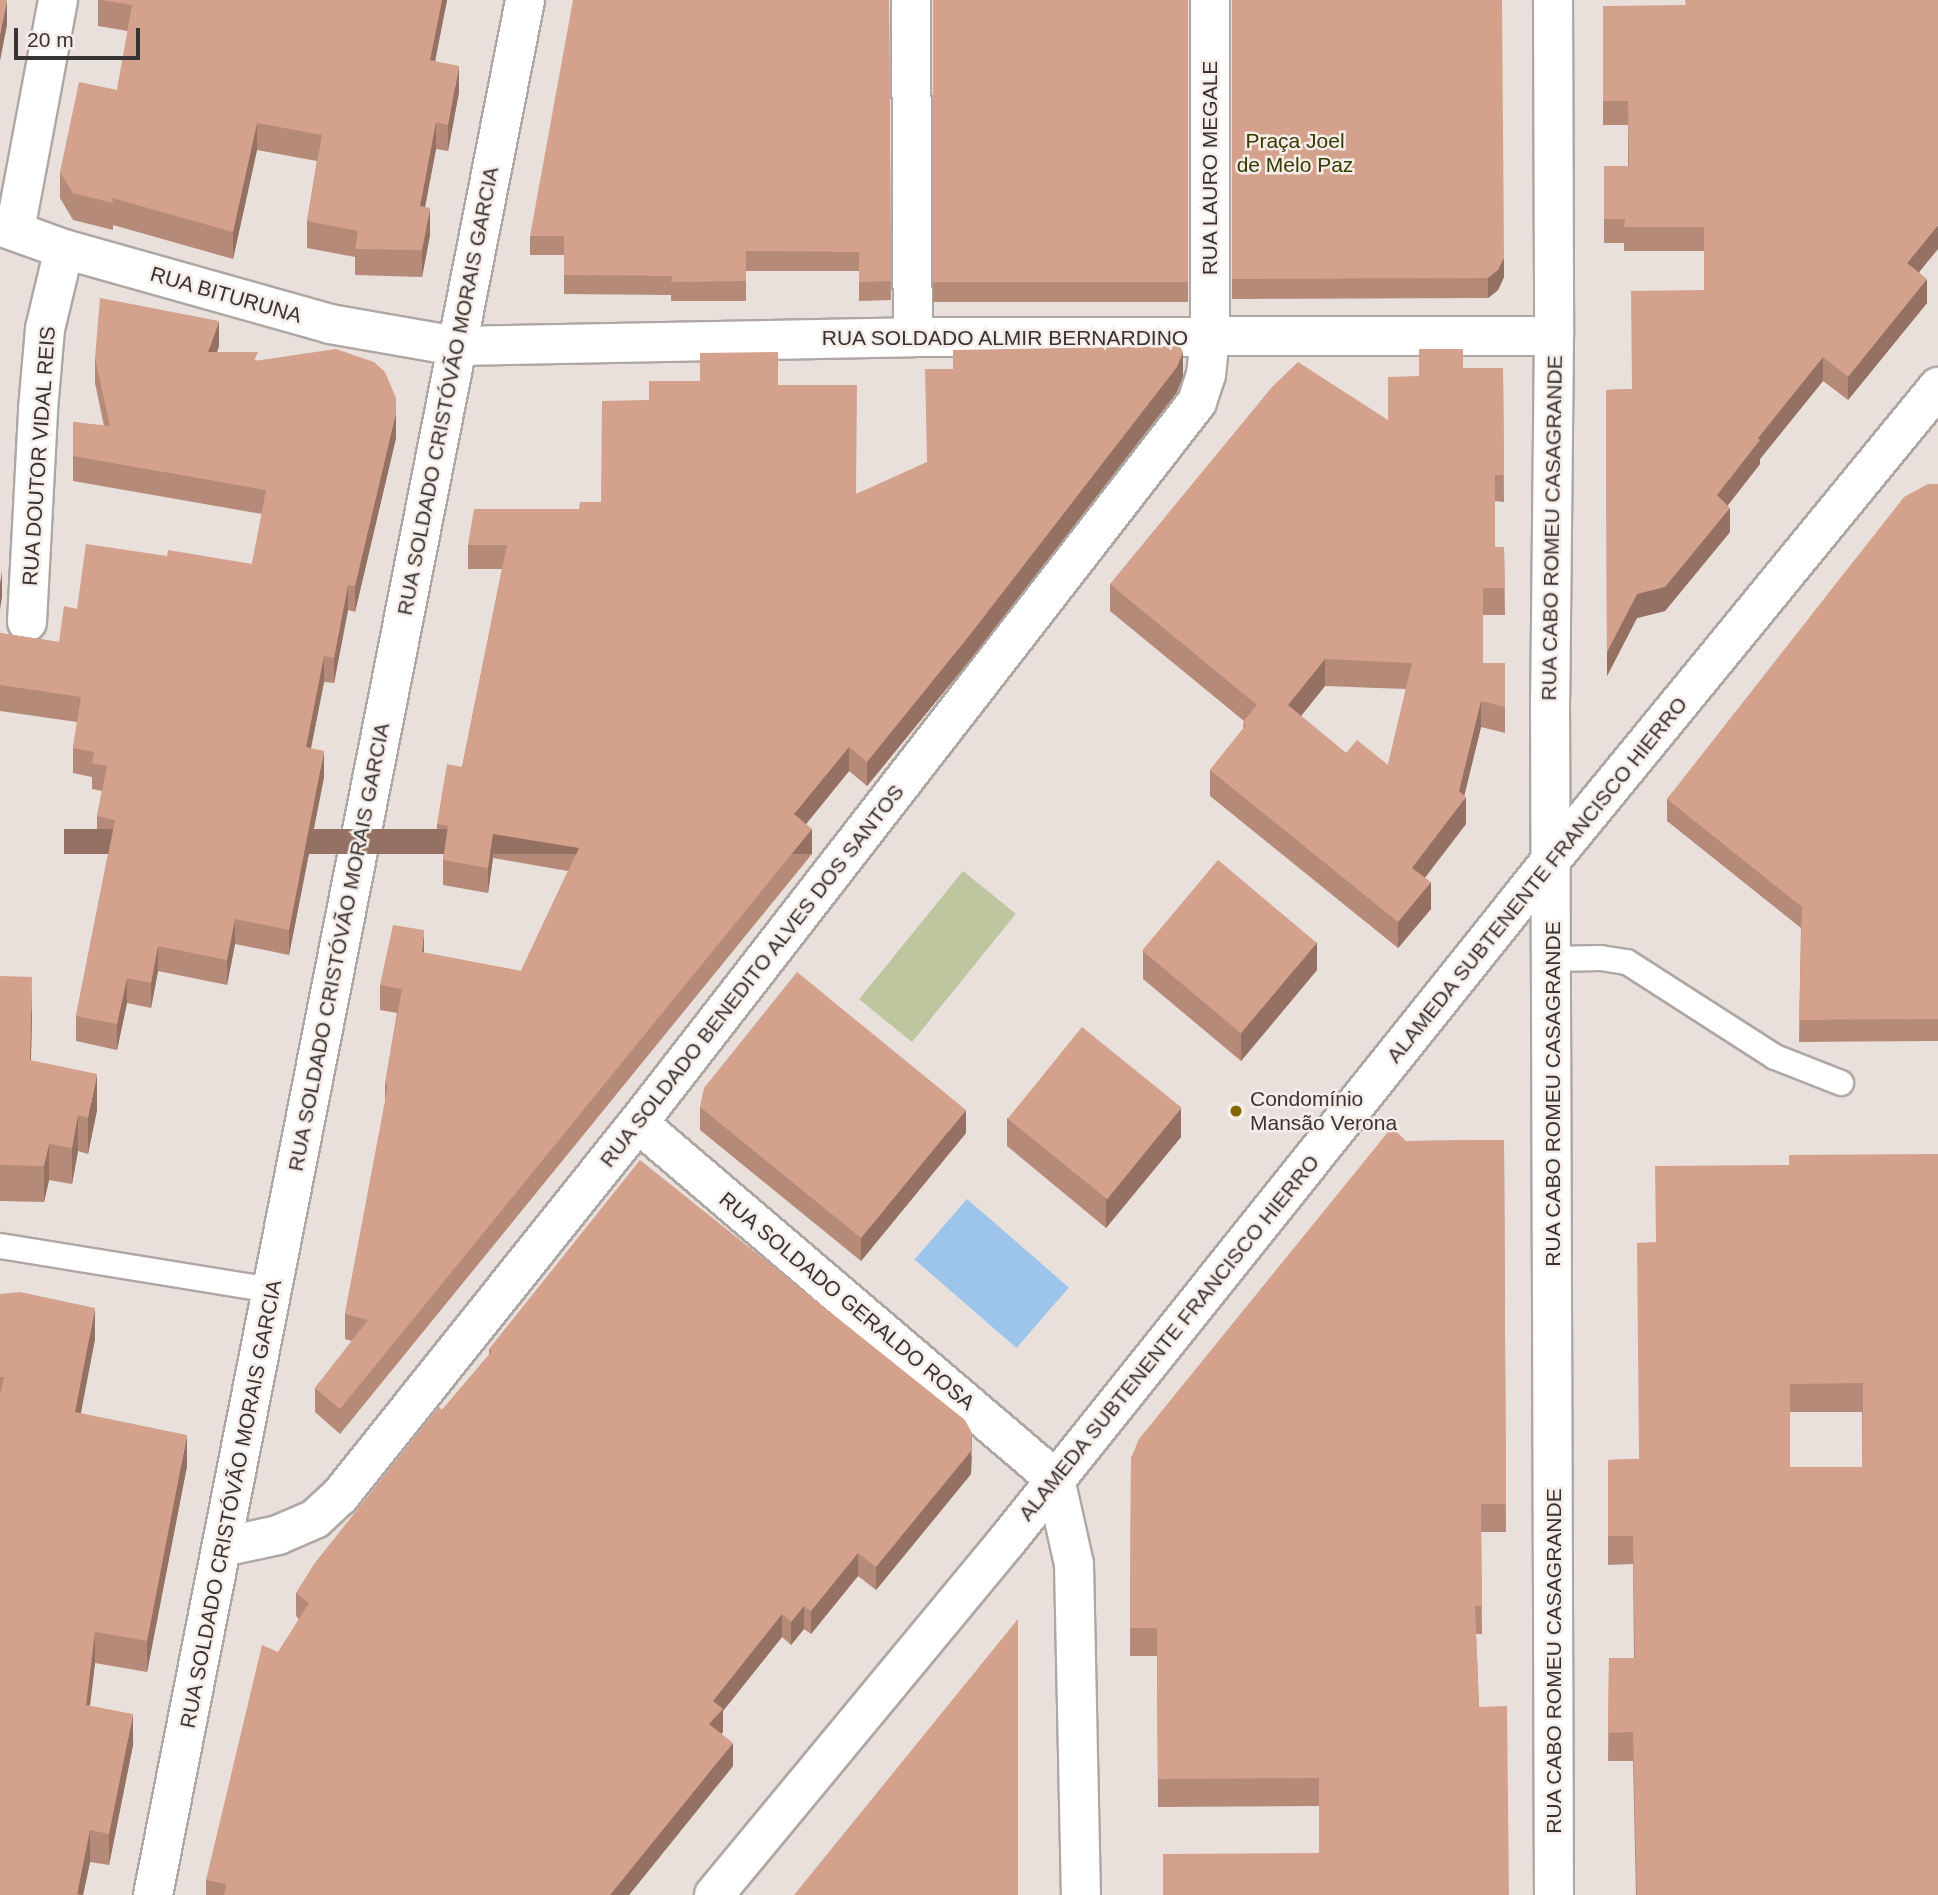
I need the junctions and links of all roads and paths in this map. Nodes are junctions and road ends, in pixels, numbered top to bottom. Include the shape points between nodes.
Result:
1 (58, 0) edge
2 (525, 0) edge
3 (911, 0) edge
4 (1210, 0) edge
5 (1553, 0) edge
6 (7, 228) edge
7 (64, 249) junction
8 (1210, 336) junction
9 (1554, 336) junction
10 (913, 337) junction
11 (456, 346) junction
12 (1938, 387) edge
13 (27, 622) dead end
14 (1552, 859) junction
15 (1553, 959) junction
16 (1841, 1083) dead end
17 (638, 1124) junction
18 (0, 1247) edge
19 (272, 1290) junction
20 (1055, 1479) junction
21 (223, 1547) junction
22 (153, 1895) edge
23 (714, 1895) edge
24 (1081, 1895) edge
25 (1554, 1895) edge

1 - 6 street
2 - 11 street, RUA SOLDADO CRISTÓVÃO MORAIS GARCIA
3 - 10 street
4 - 8 street, RUA LAURO MEGALE
5 - 9 street, RUA CABO ROMEU CASAGRANDE
6 - 7 street, RUA BITURUNA
7 - 11 street, RUA BITURUNA via 330,324
7 - 13 street, RUA DOUTOR VIDAL REIS via 44,343
8 - 9 street, RUA SOLDADO ALMIR BERNARDINO
8 - 10 street, RUA SOLDADO ALMIR BERNARDINO
8 - 17 street, RUA SOLDADO BENEDITO ALVES DOS SANTOS via 1206,375 1197,402
9 - 14 street, RUA CABO ROMEU CASAGRANDE
10 - 11 street, RUA SOLDADO ALMIR BERNARDINO
11 - 19 street, RUA SOLDADO CRISTÓVÃO MORAIS GARCIA
12 - 14 street, ALAMEDA SUBTENENTE FRANCISCO HIERRO
14 - 15 street, RUA CABO ROMEU CASAGRANDE
14 - 20 street, ALAMEDA SUBTENENTE FRANCISCO HIERRO
15 - 16 lane via 1627,962 1775,1057
15 - 25 street, RUA CABO ROMEU CASAGRANDE
17 - 20 street, RUA SOLDADO GERALDO ROSA
17 - 21 street, RUA SOLDADO BENEDITO ALVES DOS SANTOS via 340,1496 314,1519 278,1535
18 - 19 lane
19 - 21 street, RUA SOLDADO CRISTÓVÃO MORAIS GARCIA
20 - 23 street, ALAMEDA SUBTENENTE FRANCISCO HIERRO
20 - 24 street via 1074,1564
21 - 22 street, RUA SOLDADO CRISTÓVÃO MORAIS GARCIA

